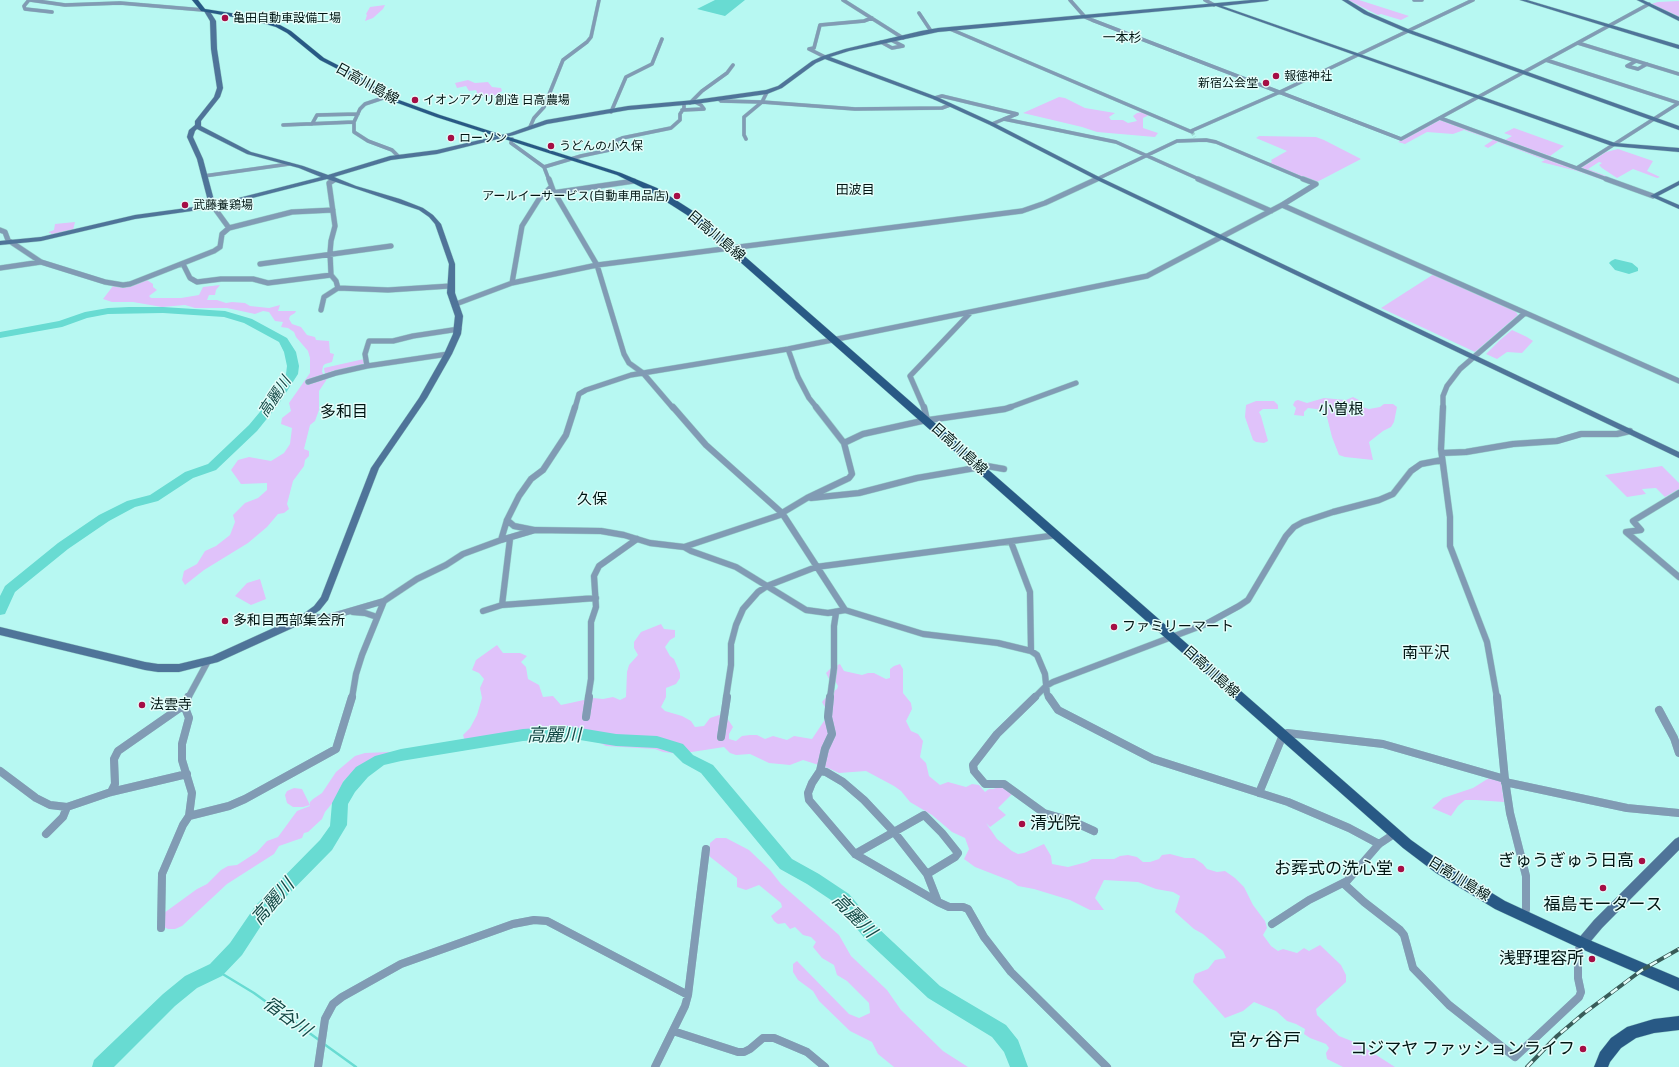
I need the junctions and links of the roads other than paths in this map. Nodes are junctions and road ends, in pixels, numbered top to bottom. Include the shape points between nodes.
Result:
1 (30, 0) edge
2 (195, 0) edge
3 (599, 0) edge
4 (843, 0) edge
5 (1070, 0) edge
6 (1206, 0) edge
7 (1267, 0) edge
8 (1344, 0) edge
9 (1414, 0) edge
10 (1422, 0) edge
11 (1473, 0) edge
12 (1522, 0) edge
13 (1639, 0) edge
14 (1649, 4) junction
15 (1214, 5) junction
16 (205, 11) junction
17 (52, 12) dead end
18 (919, 14) dead end
19 (1085, 17) junction
20 (872, 18) junction
21 (1679, 19) edge
22 (1609, 26) junction
23 (950, 29) junction
24 (931, 31) junction
25 (1408, 31) junction
26 (903, 38) junction
27 (662, 39) dead end
28 (891, 40) junction
29 (881, 42) junction
30 (1578, 43) junction
31 (1679, 47) edge
32 (1357, 55) junction
33 (825, 57) junction
34 (1546, 60) junction
35 (1636, 61) junction
36 (1647, 64) junction
37 (733, 65) dead end
38 (1524, 72) junction
39 (1679, 74) edge
40 (767, 92) junction
41 (1280, 92) junction
42 (386, 97) junction
43 (1477, 97) junction
44 (935, 98) junction
45 (719, 99) junction
46 (762, 102) junction
47 (689, 103) junction
48 (950, 105) junction
49 (682, 110) junction
50 (610, 112) junction
51 (358, 114) junction
52 (1440, 118) junction
53 (1004, 119) junction
54 (1654, 119) junction
55 (354, 122) junction
56 (312, 124) junction
57 (992, 124) junction
58 (283, 125) dead end
59 (198, 126) junction
60 (530, 127) junction
61 (1679, 128) edge
62 (501, 136) junction
63 (512, 139) junction
64 (746, 139) dead end
65 (1614, 145) junction
66 (1679, 150) edge
67 (1145, 155) junction
68 (398, 156) junction
69 (573, 158) junction
70 (289, 164) junction
71 (544, 167) junction
72 (1578, 168) junction
73 (204, 176) junction
74 (1097, 178) junction
75 (330, 179) junction
76 (634, 181) junction
77 (1679, 183) edge
78 (551, 187) junction
79 (556, 193) junction
80 (543, 195) junction
81 (1653, 196) junction
82 (1282, 205) junction
83 (213, 206) junction
84 (1679, 206) edge
85 (333, 210) junction
86 (1271, 211) junction
87 (229, 228) junction
88 (0, 230) edge
89 (1222, 237) junction
90 (11, 242) junction
91 (0, 243) edge
92 (391, 246) dead end
93 (731, 248) junction
94 (330, 253) junction
95 (41, 262) junction
96 (182, 264) junction
97 (260, 264) dead end
98 (597, 264) junction
99 (0, 268) edge
100 (331, 275) junction
101 (512, 283) junction
102 (450, 286) junction
103 (338, 288) junction
104 (456, 304) junction
105 (321, 310) dead end
106 (971, 312) junction
107 (1526, 313) junction
108 (459, 329) junction
109 (835, 339) junction
110 (788, 349) junction
111 (448, 354) junction
112 (1474, 357) junction
113 (367, 366) junction
114 (643, 373) junction
115 (1679, 381) edge
116 (308, 382) dead end
117 (1076, 383) dead end
118 (927, 420) junction
119 (1630, 431) junction
120 (844, 443) junction
121 (1679, 455) edge
122 (1442, 456) junction
123 (979, 467) junction
124 (1004, 469) dead end
125 (1679, 493) edge
126 (807, 498) junction
127 (782, 514) junction
128 (507, 520) junction
129 (535, 530) junction
130 (1057, 535) junction
131 (510, 539) junction
132 (637, 539) junction
133 (501, 540) junction
134 (1011, 542) junction
135 (684, 547) junction
136 (816, 567) junction
137 (1679, 577) edge
138 (767, 586) junction
139 (596, 598) junction
140 (384, 601) junction
141 (502, 605) junction
142 (844, 610) junction
143 (483, 611) dead end
144 (350, 612) junction
145 (836, 613) junction
146 (306, 616) junction
147 (377, 617) junction
148 (0, 631) edge
149 (1173, 637) junction
150 (1031, 651) junction
151 (208, 661) junction
152 (1046, 686) junction
153 (184, 705) junction
154 (1659, 710) dead end
155 (586, 717) dead end
156 (1283, 735) junction
157 (721, 737) dead end
158 (1676, 738) edge
159 (1679, 753) edge
160 (0, 771) edge
161 (820, 771) junction
162 (187, 774) junction
163 (1505, 780) junction
164 (111, 792) junction
165 (1259, 793) junction
166 (67, 807) junction
167 (1679, 813) edge
168 (189, 816) junction
169 (1094, 831) dead end
170 (894, 832) junction
171 (46, 834) dead end
172 (1394, 834) junction
173 (1679, 842) edge
174 (1378, 844) junction
175 (706, 849) dead end
176 (855, 854) junction
177 (927, 874) junction
178 (1343, 883) junction
179 (938, 902) junction
180 (1524, 917) junction
181 (1272, 924) dead end
182 (161, 928) dead end
183 (1582, 943) junction
184 (1679, 985) edge
185 (688, 995) junction
186 (1679, 1023) edge
187 (673, 1031) junction
188 (318, 1067) edge
189 (654, 1067) edge
190 (825, 1067) edge
191 (1107, 1067) edge
192 (1602, 1067) edge

1 - 16 street via 65,5 120,3
1 - 17 street via 24,6 25,9
2 - 16 main road
3 - 60 street via 591,37 563,60 544,107
4 - 20 street
5 - 19 street
6 - 15 street
7 - 15 street
8 - 25 street
9 - 10 street
11 - 25 street
12 - 22 street
13 - 14 street
14 - 21 street
14 - 22 street
15 - 19 street
15 - 32 street
16 - 42 main road, 日高川島線 via 256,19 278,26 299,38 322,59 357,77
16 - 59 street via 213,21 220,88 217,97 200,117
18 - 24 street
19 - 23 street
19 - 41 street
20 - 26 street
20 - 33 street via 864,22 819,26 814,48 809,49
22 - 30 street
22 - 31 street
23 - 24 street
23 - 41 street via 1191,131
24 - 26 street
25 - 32 street
25 - 38 street
26 - 28 street
27 - 50 street via 652,64 626,77
28 - 29 street
28 - 29 street via 903,46 892,48
29 - 33 street
30 - 34 street
30 - 35 street
32 - 41 street
32 - 43 street
33 - 40 street via 780,87
33 - 44 street
34 - 38 street
34 - 54 street via 1679,103
35 - 36 street
35 - 36 street via 1627,66 1638,70
36 - 39 street
37 - 47 street via 727,73
38 - 43 street
38 - 54 street
40 - 45 street
40 - 46 street
41 - 52 street via 1401,139
42 - 51 street via 365,104
42 - 62 main road, 日高川島線
43 - 52 street
43 - 65 street
44 - 48 street
44 - 53 street via 942,96 1016,114
45 - 46 street
45 - 47 street
46 - 48 street via 855,109 942,108
46 - 64 street via 744,117
47 - 49 street
47 - 49 street via 701,105 704,110
47 - 50 street via 644,106
48 - 57 street
49 - 69 street via 680,120 671,128 622,138 617,140 614,149
50 - 60 street
51 - 55 street
51 - 56 street via 317,115
52 - 72 street
53 - 57 street
53 - 67 street via 1108,140
54 - 61 street
54 - 65 street
55 - 56 street
55 - 68 street via 354,132 357,135 392,150
56 - 58 street
57 - 74 street
59 - 70 street via 248,153
59 - 73 street via 192,130 190,137 200,158
60 - 62 street
62 - 63 main road, 日高川島線
62 - 68 street via 437,152
63 - 69 main road, 日高川島線
63 - 71 street via 511,143
65 - 66 street
65 - 72 street
67 - 74 street
67 - 82 street via 1172,142 1196,138 1216,142 1316,184
67 - 86 street
68 - 75 street
69 - 71 street
69 - 76 main road, 日高川島線
70 - 73 street
70 - 75 street
71 - 78 street
72 - 81 street
73 - 83 street
74 - 89 street
74 - 93 street via 1022,211
75 - 83 street
75 - 85 street
75 - 102 street via 398,200 431,216 438,224 452,264
76 - 79 street
76 - 93 main road, 日高川島線 via 654,190 690,213
77 - 81 street
78 - 79 street
78 - 80 street
79 - 80 street
79 - 98 street
80 - 101 street via 522,226
81 - 84 street
82 - 86 street
82 - 107 street
83 - 87 street
83 - 90 street via 135,217 41,239
85 - 87 street via 292,212
85 - 94 street via 335,226
86 - 89 street
87 - 96 street via 222,234 217,250
88 - 90 street via 5,232
89 - 106 street via 1147,276
89 - 112 street
90 - 91 street
90 - 95 street
92 - 94 street
93 - 98 street
93 - 109 main road, 日高川島線
94 - 97 street
94 - 100 street
95 - 96 street via 123,285
95 - 99 street
96 - 100 street via 190,278 197,282 253,279 268,283
98 - 101 street
98 - 114 street via 624,354 629,363
100 - 103 street
101 - 104 street
102 - 103 street via 388,290
102 - 104 street
103 - 105 street via 324,297
104 - 108 street
106 - 109 street
106 - 118 street via 910,376
107 - 112 street
107 - 115 street
108 - 111 street
108 - 113 street via 393,341 369,342 365,354
109 - 110 street
109 - 118 main road, 日高川島線
110 - 114 street
110 - 120 street via 798,377 810,398
111 - 113 street
111 - 146 street via 423,398 376,468 324,600
112 - 119 street
112 - 122 street via 1453,378 1443,396
113 - 116 street
114 - 127 street via 706,445
114 - 128 street via 579,394 566,435 543,470 525,487
117 - 118 street via 1005,409
118 - 120 street via 863,434
118 - 123 main road, 日高川島線
119 - 121 street
119 - 122 street via 1617,434 1581,434 1557,441 1513,444
120 - 126 street via 852,474 849,478
122 - 149 street via 1411,471 1394,494 1332,512 1294,527 1248,600 1206,624
122 - 163 street via 1450,517 1450,546 1487,642 1498,704
123 - 124 street via 992,466
123 - 126 street via 918,478 859,493
123 - 130 main road, 日高川島線
125 - 137 street via 1633,521 1641,530 1626,532
126 - 127 street
127 - 135 street
127 - 136 street
128 - 129 street via 514,526
128 - 133 street
129 - 131 street
129 - 132 street via 601,531 624,534
130 - 134 street
130 - 149 main road, 日高川島線
131 - 133 street
131 - 141 street
132 - 135 street
132 - 139 street via 596,570
133 - 140 street via 463,554 417,579
134 - 136 street
134 - 150 street via 1030,592
135 - 138 street via 736,567
136 - 138 street
136 - 142 street
138 - 145 street via 809,611
138 - 157 street via 758,592 744,609 736,624 731,644 731,665
139 - 141 street
139 - 155 street via 591,622 591,679
140 - 144 street
140 - 147 street
141 - 143 street
142 - 145 street
142 - 150 street via 923,634 998,643
144 - 146 street via 326,618
144 - 147 street
145 - 161 street via 834,668 828,717 832,734 825,749
146 - 151 street
147 - 168 street via 356,674 352,697 336,749 245,799 229,806
148 - 151 street via 158,668 179,668
149 - 152 street
149 - 156 main road, 日高川島線
150 - 152 street via 1037,655
151 - 153 street
152 - 165 street via 1046,694 1051,702 1058,710 1075,720 1153,759
152 - 169 street via 997,734 974,765 974,771 985,784 1004,784 1044,813
153 - 162 street via 189,718 182,744
153 - 164 street via 118,751 114,759 115,784
154 - 158 street
156 - 163 street via 1289,732 1376,743 1405,749
156 - 165 street
156 - 172 main road, 日高川島線
158 - 159 street
160 - 166 street via 36,798 59,808
161 - 170 street via 843,782
161 - 176 street via 808,792 809,800
162 - 164 street
162 - 168 street via 192,793
163 - 167 street via 1627,808
163 - 180 street via 1510,813 1526,876
164 - 166 street
165 - 174 street via 1288,802 1349,828
166 - 171 street via 63,817
168 - 182 street via 162,874
170 - 176 street
170 - 177 street
170 - 177 street via 924,815 958,853
172 - 174 street
172 - 180 main road, 日高川島線 via 1453,877
173 - 183 street
174 - 178 street
175 - 185 street
176 - 179 street
177 - 179 street
178 - 181 street via 1309,900
178 - 183 street via 1404,934 1413,968 1449,1005 1515,1057 1579,997 1578,963
179 - 191 street via 968,909 984,938 1011,972
180 - 183 main road, 日高川島線
183 - 184 main road, 日高川島線
185 - 187 street
185 - 188 street via 556,925 534,920 507,926 401,964 355,989 333,1004 325,1019
186 - 192 main road via 1632,1032 1616,1043 1605,1057
187 - 189 street
187 - 190 street via 738,1052 750,1049 763,1038 774,1038 807,1052

